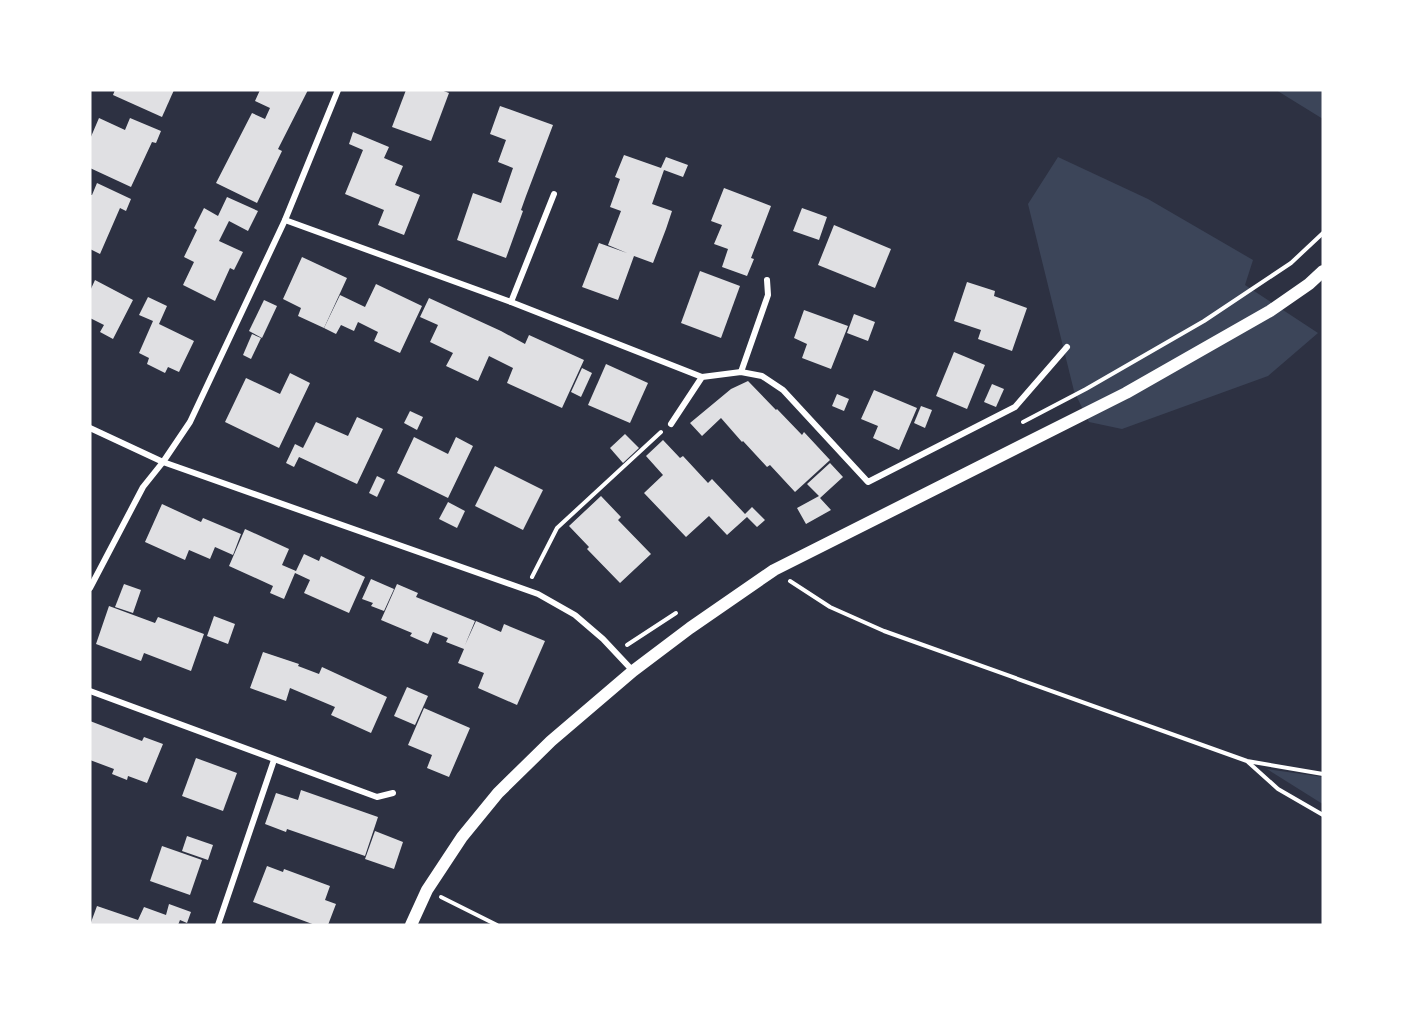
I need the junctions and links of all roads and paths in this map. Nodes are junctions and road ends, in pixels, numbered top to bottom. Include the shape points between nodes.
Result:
1 (338, 90) edge
2 (554, 194) dead end
3 (285, 220) junction
4 (1323, 271) edge
5 (767, 280) dead end
6 (511, 302) junction
7 (1067, 347) dead end
8 (741, 372) junction
9 (702, 377) junction
10 (671, 424) joint
11 (90, 428) edge
12 (163, 462) junction
13 (774, 570) junction
14 (90, 588) edge
15 (526, 590) junction
16 (633, 671) junction
17 (90, 691) edge
18 (274, 760) junction
19 (1247, 761) junction
20 (1323, 774) edge
21 (393, 792) dead end
22 (1323, 815) edge
23 (427, 890) junction
24 (218, 925) edge
25 (411, 925) edge
26 (496, 925) edge

1 - 3 street
2 - 6 street
3 - 6 street
3 - 12 street via 190,422
4 - 13 main road via 1270,311 1126,393
5 - 8 street via 768,295
6 - 9 street
7 - 8 street via 1015,407 868,482 783,390 762,376
8 - 9 street
9 - 10 street
10 - 15 path via 557,528
11 - 12 street
12 - 14 street via 142,487
12 - 15 street
13 - 16 main road
13 - 19 path via 830,607 884,631
15 - 16 street via 575,615
16 - 23 main road via 551,741 498,793 462,837
17 - 18 street
18 - 21 street via 377,797
18 - 24 street
19 - 20 path
19 - 22 path via 1278,789
23 - 25 main road
23 - 26 path

